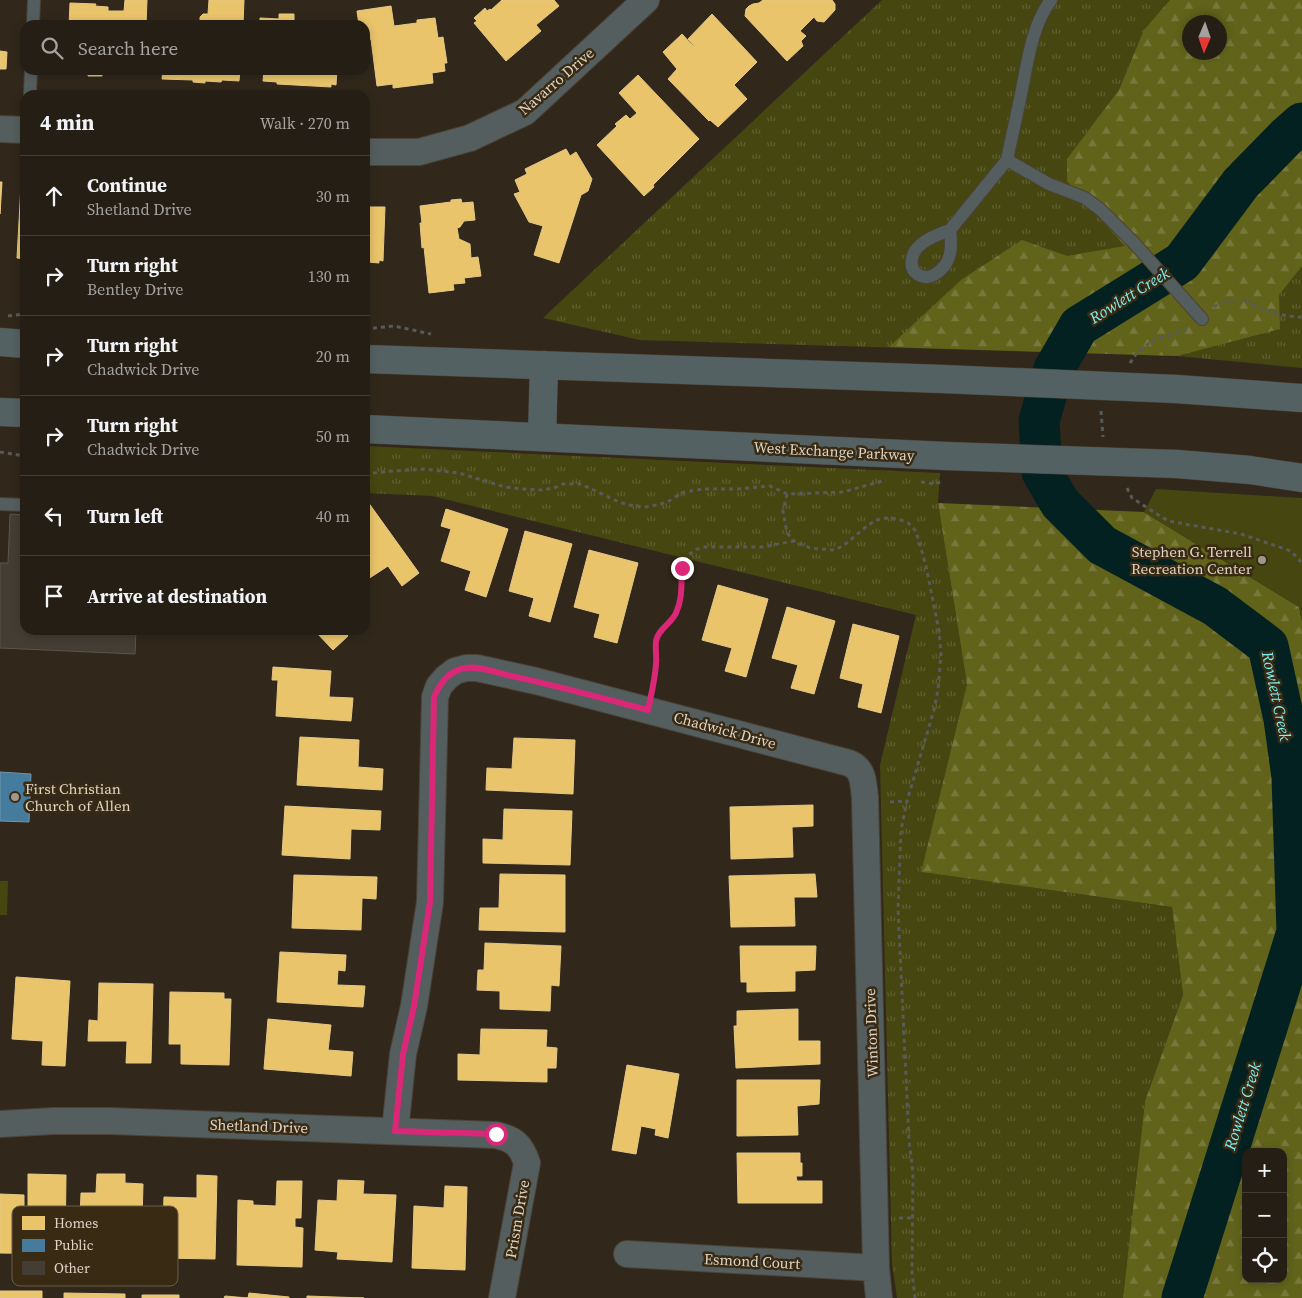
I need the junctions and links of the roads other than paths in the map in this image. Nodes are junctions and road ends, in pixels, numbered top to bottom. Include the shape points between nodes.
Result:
1 (34, 0) edge
2 (646, 0) edge
3 (1051, 0) edge
4 (33, 20) edge
5 (31, 75) edge
6 (30, 90) edge
7 (0, 129) edge
8 (20, 130) edge
9 (370, 152) edge
10 (1007, 160) junction
11 (950, 230) dead end
12 (1202, 319) road end
13 (0, 342) edge
14 (20, 344) edge
15 (370, 359) edge
16 (544, 365) junction
17 (1302, 398) edge
18 (0, 412) edge
19 (20, 413) edge
20 (370, 429) edge
21 (542, 437) junction
22 (1302, 478) edge
23 (0, 504) edge
24 (20, 505) edge
25 (858, 768) joint
26 (0, 1124) edge
27 (395, 1131) junction
28 (516, 1143) joint
29 (627, 1254) dead end
30 (876, 1268) junction
31 (502, 1298) edge
32 (879, 1298) edge

1 - 4 lane
2 - 9 street, Navarro Drive via 525,112 470,138 419,152
3 - 10 lane via 1036,31
5 - 6 lane
7 - 8 street
10 - 11 lane
10 - 12 lane via 1049,184 1085,198 1101,210
13 - 14 main road
15 - 16 main road
16 - 17 main road, bridge via 1176,389
16 - 21 main road
18 - 19 main road
20 - 21 main road, West Exchange Parkway
21 - 22 main road, West Exchange Parkway, bridge via 945,469 1177,464
23 - 24 lane
25 - 27 street, Chadwick Drive via 837,759 477,668 460,669 446,678 434,697 430,902 403,1054
25 - 30 street, Winton Drive via 865,797
26 - 27 street, Shetland Drive via 110,1121
27 - 28 street, Shetland Drive via 496,1134
28 - 31 street, Prism Drive via 527,1163
29 - 30 street, Esmond Court
30 - 32 street, Winton Drive

